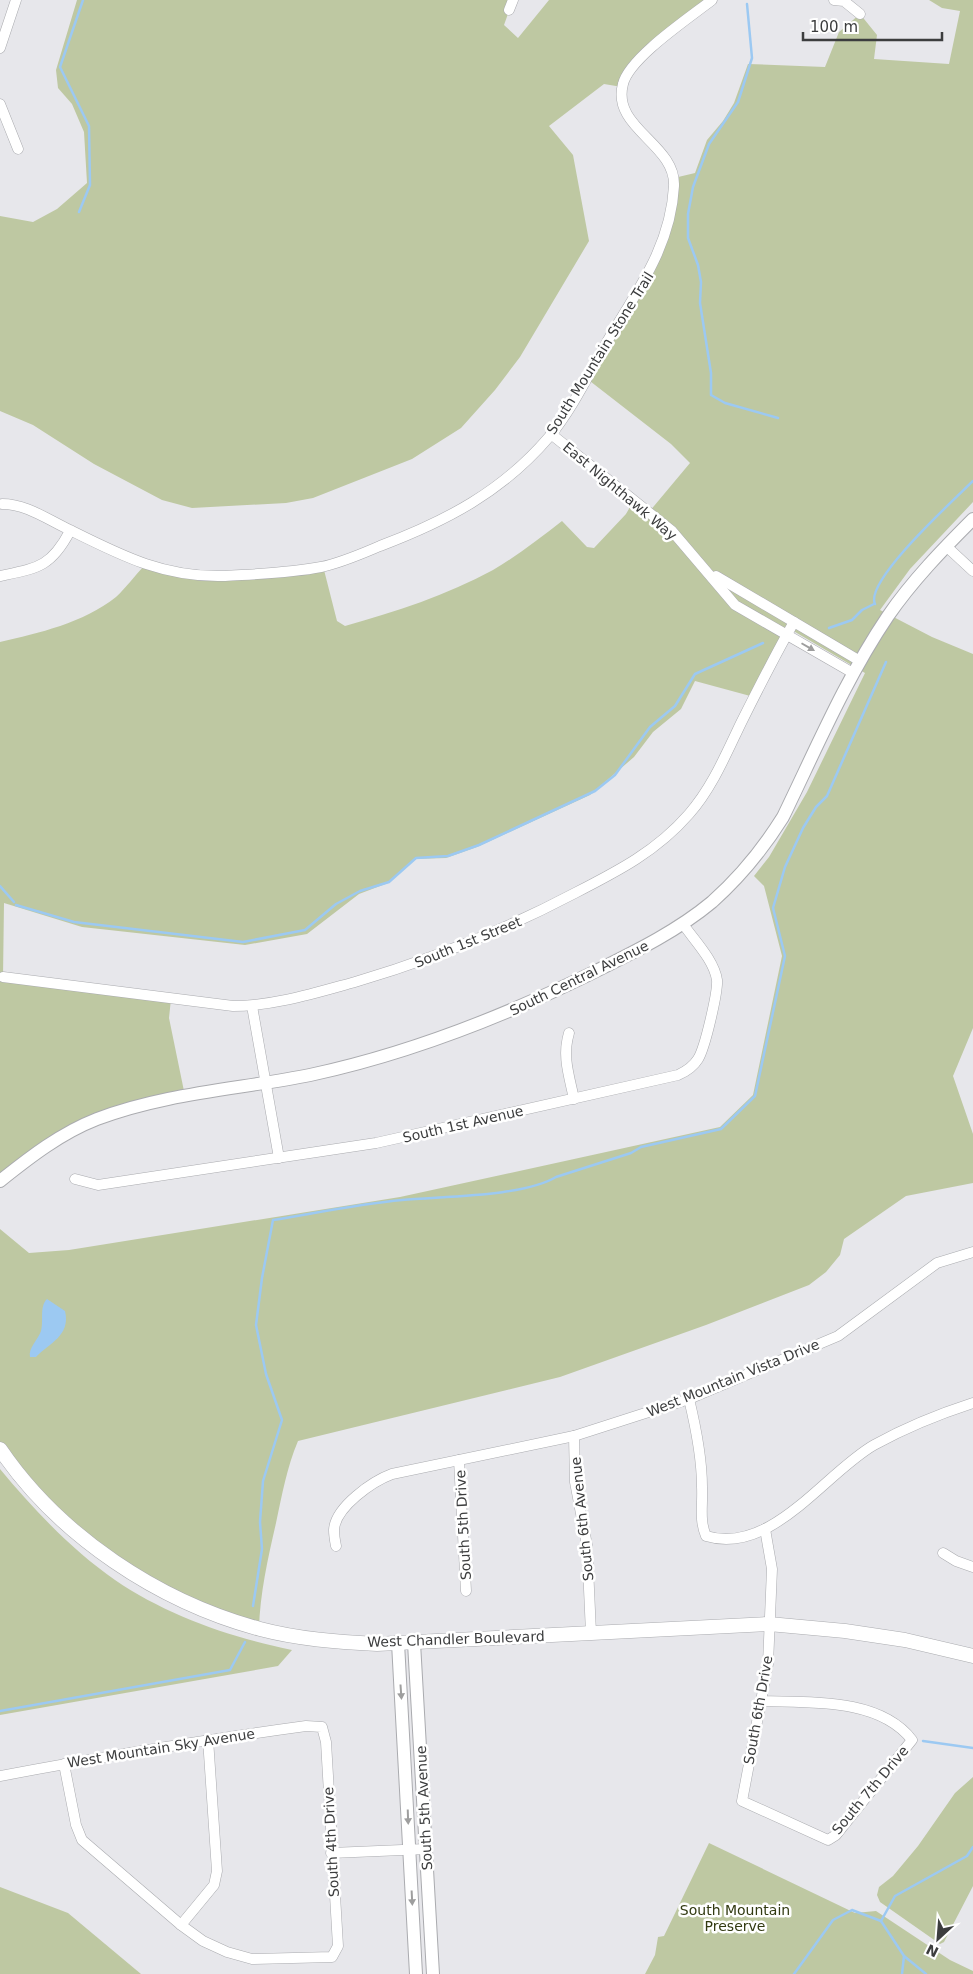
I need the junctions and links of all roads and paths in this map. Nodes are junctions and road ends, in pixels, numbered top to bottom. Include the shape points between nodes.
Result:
1 (16, 0) edge
2 (712, 0) edge
3 (834, 0) edge
4 (860, 14) dead end
5 (0, 48) edge
6 (0, 104) edge
7 (18, 149) dead end
8 (551, 434) junction
9 (2, 504) dead end
10 (973, 519) edge
11 (70, 531) junction
12 (946, 546) junction
13 (973, 571) edge
14 (708, 572) junction
15 (0, 576) edge
16 (794, 622) junction
17 (787, 634) junction
18 (860, 661) junction
19 (853, 673) junction
20 (683, 924) junction
21 (3, 978) dead end
22 (252, 1006) junction
23 (569, 1033) dead end
24 (266, 1084) junction
25 (574, 1098) junction
26 (279, 1158) junction
27 (75, 1179) dead end
28 (0, 1180) edge
29 (973, 1252) edge
30 (689, 1399) junction
31 (973, 1403) edge
32 (574, 1436) junction
33 (0, 1449) edge
34 (459, 1460) junction
35 (765, 1528) junction
36 (336, 1546) dead end
37 (943, 1553) dead end
38 (973, 1567) edge
39 (466, 1591) dead end
40 (770, 1624) junction
41 (592, 1633) junction
42 (398, 1643) junction
43 (414, 1643) junction
44 (973, 1656) edge
45 (760, 1701) junction
46 (322, 1727) joint
47 (208, 1739) junction
48 (64, 1764) junction
49 (0, 1776) edge
50 (828, 1840) joint
51 (426, 1849) junction
52 (409, 1850) junction
53 (331, 1853) junction
54 (181, 1926) junction
55 (416, 1974) edge
56 (433, 1974) edge

1 - 5 street
2 - 8 street, South Mountain Stone Trail via 636,61 626,73 621,98 624,110 671,169 674,188 663,243 649,275
3 - 4 street via 844,1
6 - 7 street
8 - 11 street, South Mountain Stone Trail via 528,459 467,507 414,533 323,566 291,571 192,576 144,565
8 - 14 street, East Nighthawk Way via 672,531
9 - 11 street, South Mountain Stone Trail via 27,508
10 - 12 street, South Central Avenue
11 - 15 street via 52,559
12 - 13 street
12 - 18 street, South Central Avenue via 889,615
14 - 16 street, East Nighthawk Way
14 - 17 street, East Nighthawk Way via 735,604
16 - 17 street, South 1st Street
16 - 18 street, East Nighthawk Way
17 -> 19 street, East Nighthawk Way
17 - 22 street, South 1st Street via 705,792 677,827 648,853 519,922 469,944 371,977
18 - 19 street, South Central Avenue
19 - 20 street, South Central Avenue via 783,817 770,837 733,881
20 - 24 street, South Central Avenue via 614,962 493,1019 399,1052
20 - 25 street, South 1st Avenue via 710,962 717,980 704,1045 698,1059 689,1070 678,1075
21 - 22 street, South 1st Street
22 - 24 street
23 - 25 street via 565,1060
24 - 26 street
24 - 28 street, South Central Avenue via 156,1101 97,1119 53,1142
25 - 26 street, South 1st Avenue via 376,1143
26 - 27 street, South 1st Avenue via 98,1186
29 - 30 street, West Mountain Vista Drive via 937,1263 838,1336
30 - 32 street, West Mountain Vista Drive
30 - 35 street via 698,1433 701,1525 706,1536 720,1541
31 - 35 street via 873,1446 791,1513
32 - 34 street, West Mountain Vista Drive
32 - 41 street, South 6th Avenue via 575,1482 588,1545
33 - 42 main road, West Chandler Boulevard via 34,1490 76,1532 129,1571 190,1604 251,1626 330,1641
34 - 36 street, West Mountain Vista Drive via 392,1474 367,1488 341,1512 334,1528
34 - 39 street, South 5th Drive
35 - 40 street, South 6th Drive via 772,1569
37 - 38 street
40 - 41 main road, West Chandler Boulevard
40 - 44 main road, West Chandler Boulevard via 905,1640
40 - 45 street, South 6th Drive via 768,1664
41 - 43 main road, West Chandler Boulevard
42 - 43 main road, West Chandler Boulevard
42 -> 52 street, South 5th Avenue
43 - 51 street, South 5th Avenue
45 - 50 street, South 6th Drive via 742,1801
45 - 50 street, South 7th Drive via 825,1704 864,1710 904,1730 912,1740 836,1835
46 - 47 street, West Mountain Sky Avenue via 306,1726
46 - 53 street, South 4th Drive via 326,1742
47 - 48 street, West Mountain Sky Avenue
47 - 54 street via 217,1871 214,1884
48 - 49 street, West Mountain Sky Avenue
48 - 54 street via 82,1840
51 - 52 street
51 - 56 street, South 5th Avenue
52 - 53 street
52 -> 55 street, South 5th Avenue
53 - 54 street, South 4th Drive via 338,1946 332,1957 252,1959 211,1945

